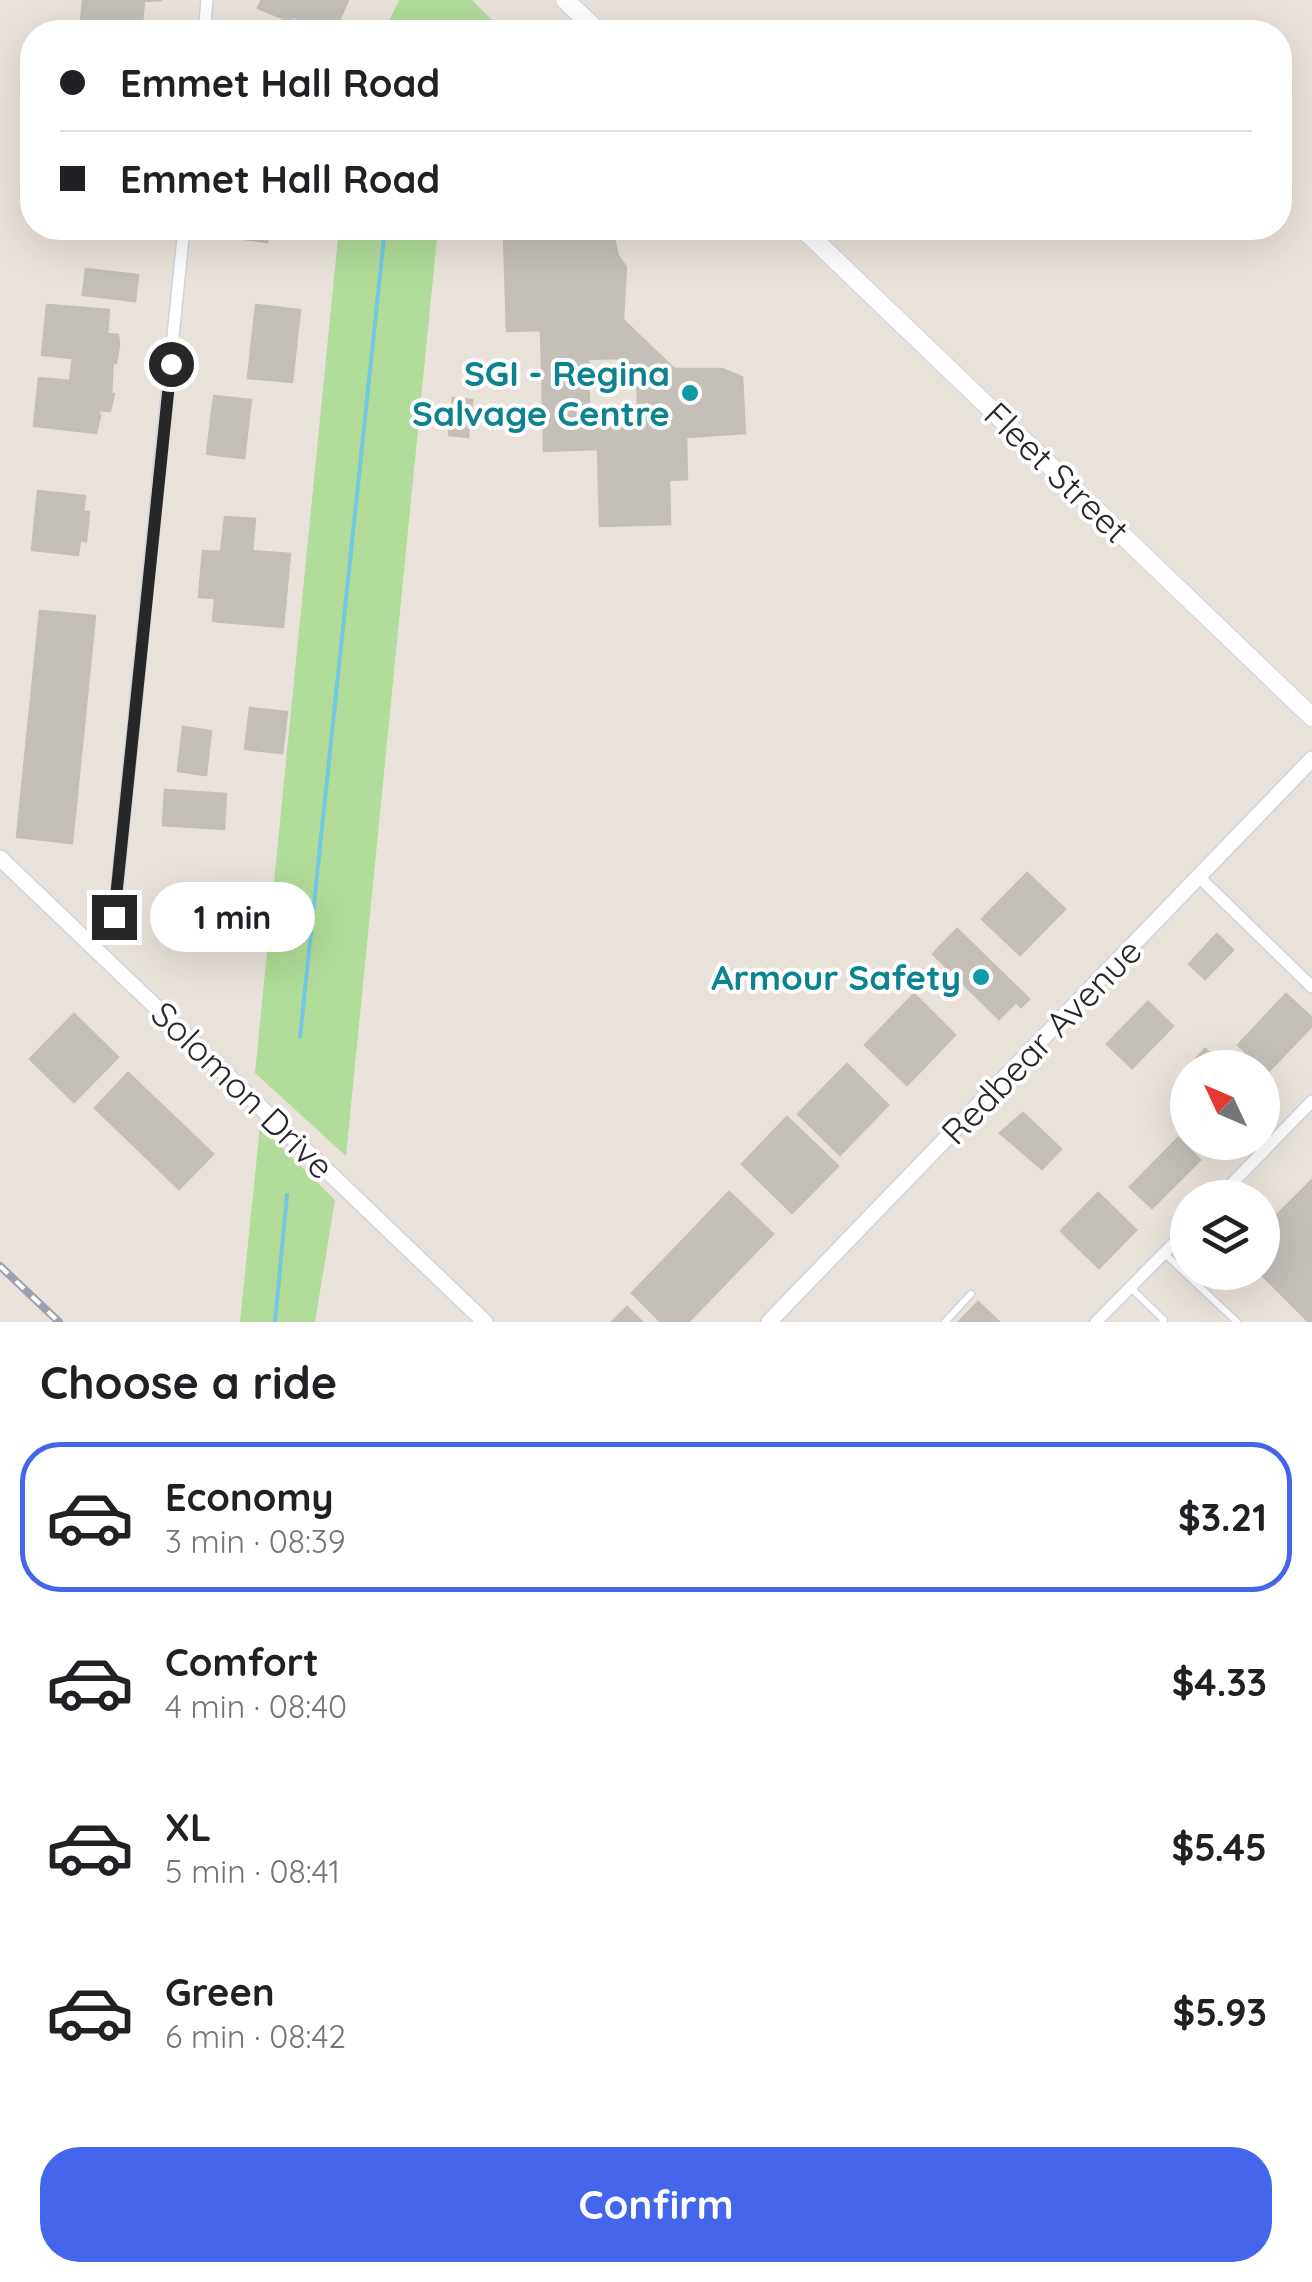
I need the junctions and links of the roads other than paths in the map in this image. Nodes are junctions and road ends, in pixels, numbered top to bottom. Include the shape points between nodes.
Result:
1 (565, 0) edge
2 (586, 20) edge
3 (183, 240) edge
4 (815, 240) edge
5 (1312, 716) edge
6 (1312, 760) edge
7 (0, 858) edge
8 (1199, 877) junction
9 (88, 943) junction
10 (1312, 987) edge
11 (1312, 1102) edge
12 (1236, 1180) edge
13 (1170, 1247) edge
14 (1164, 1253) junction
15 (1131, 1287) junction
16 (971, 1294) dead end
17 (485, 1322) edge
18 (769, 1322) edge
19 (945, 1322) edge
20 (1096, 1322) edge
21 (1162, 1322) edge
22 (1237, 1322) edge

1 - 2 main road
3 - 9 street via 114,917
4 - 5 main road, Fleet Street
6 - 8 street, Redbear Avenue
7 - 9 street, Solomon Drive
8 - 10 street
8 - 18 street, Redbear Avenue
9 - 17 street, Solomon Drive
11 - 12 street
13 - 14 street
14 - 15 street
14 - 22 lane
15 - 20 street
15 - 21 lane
16 - 19 lane

